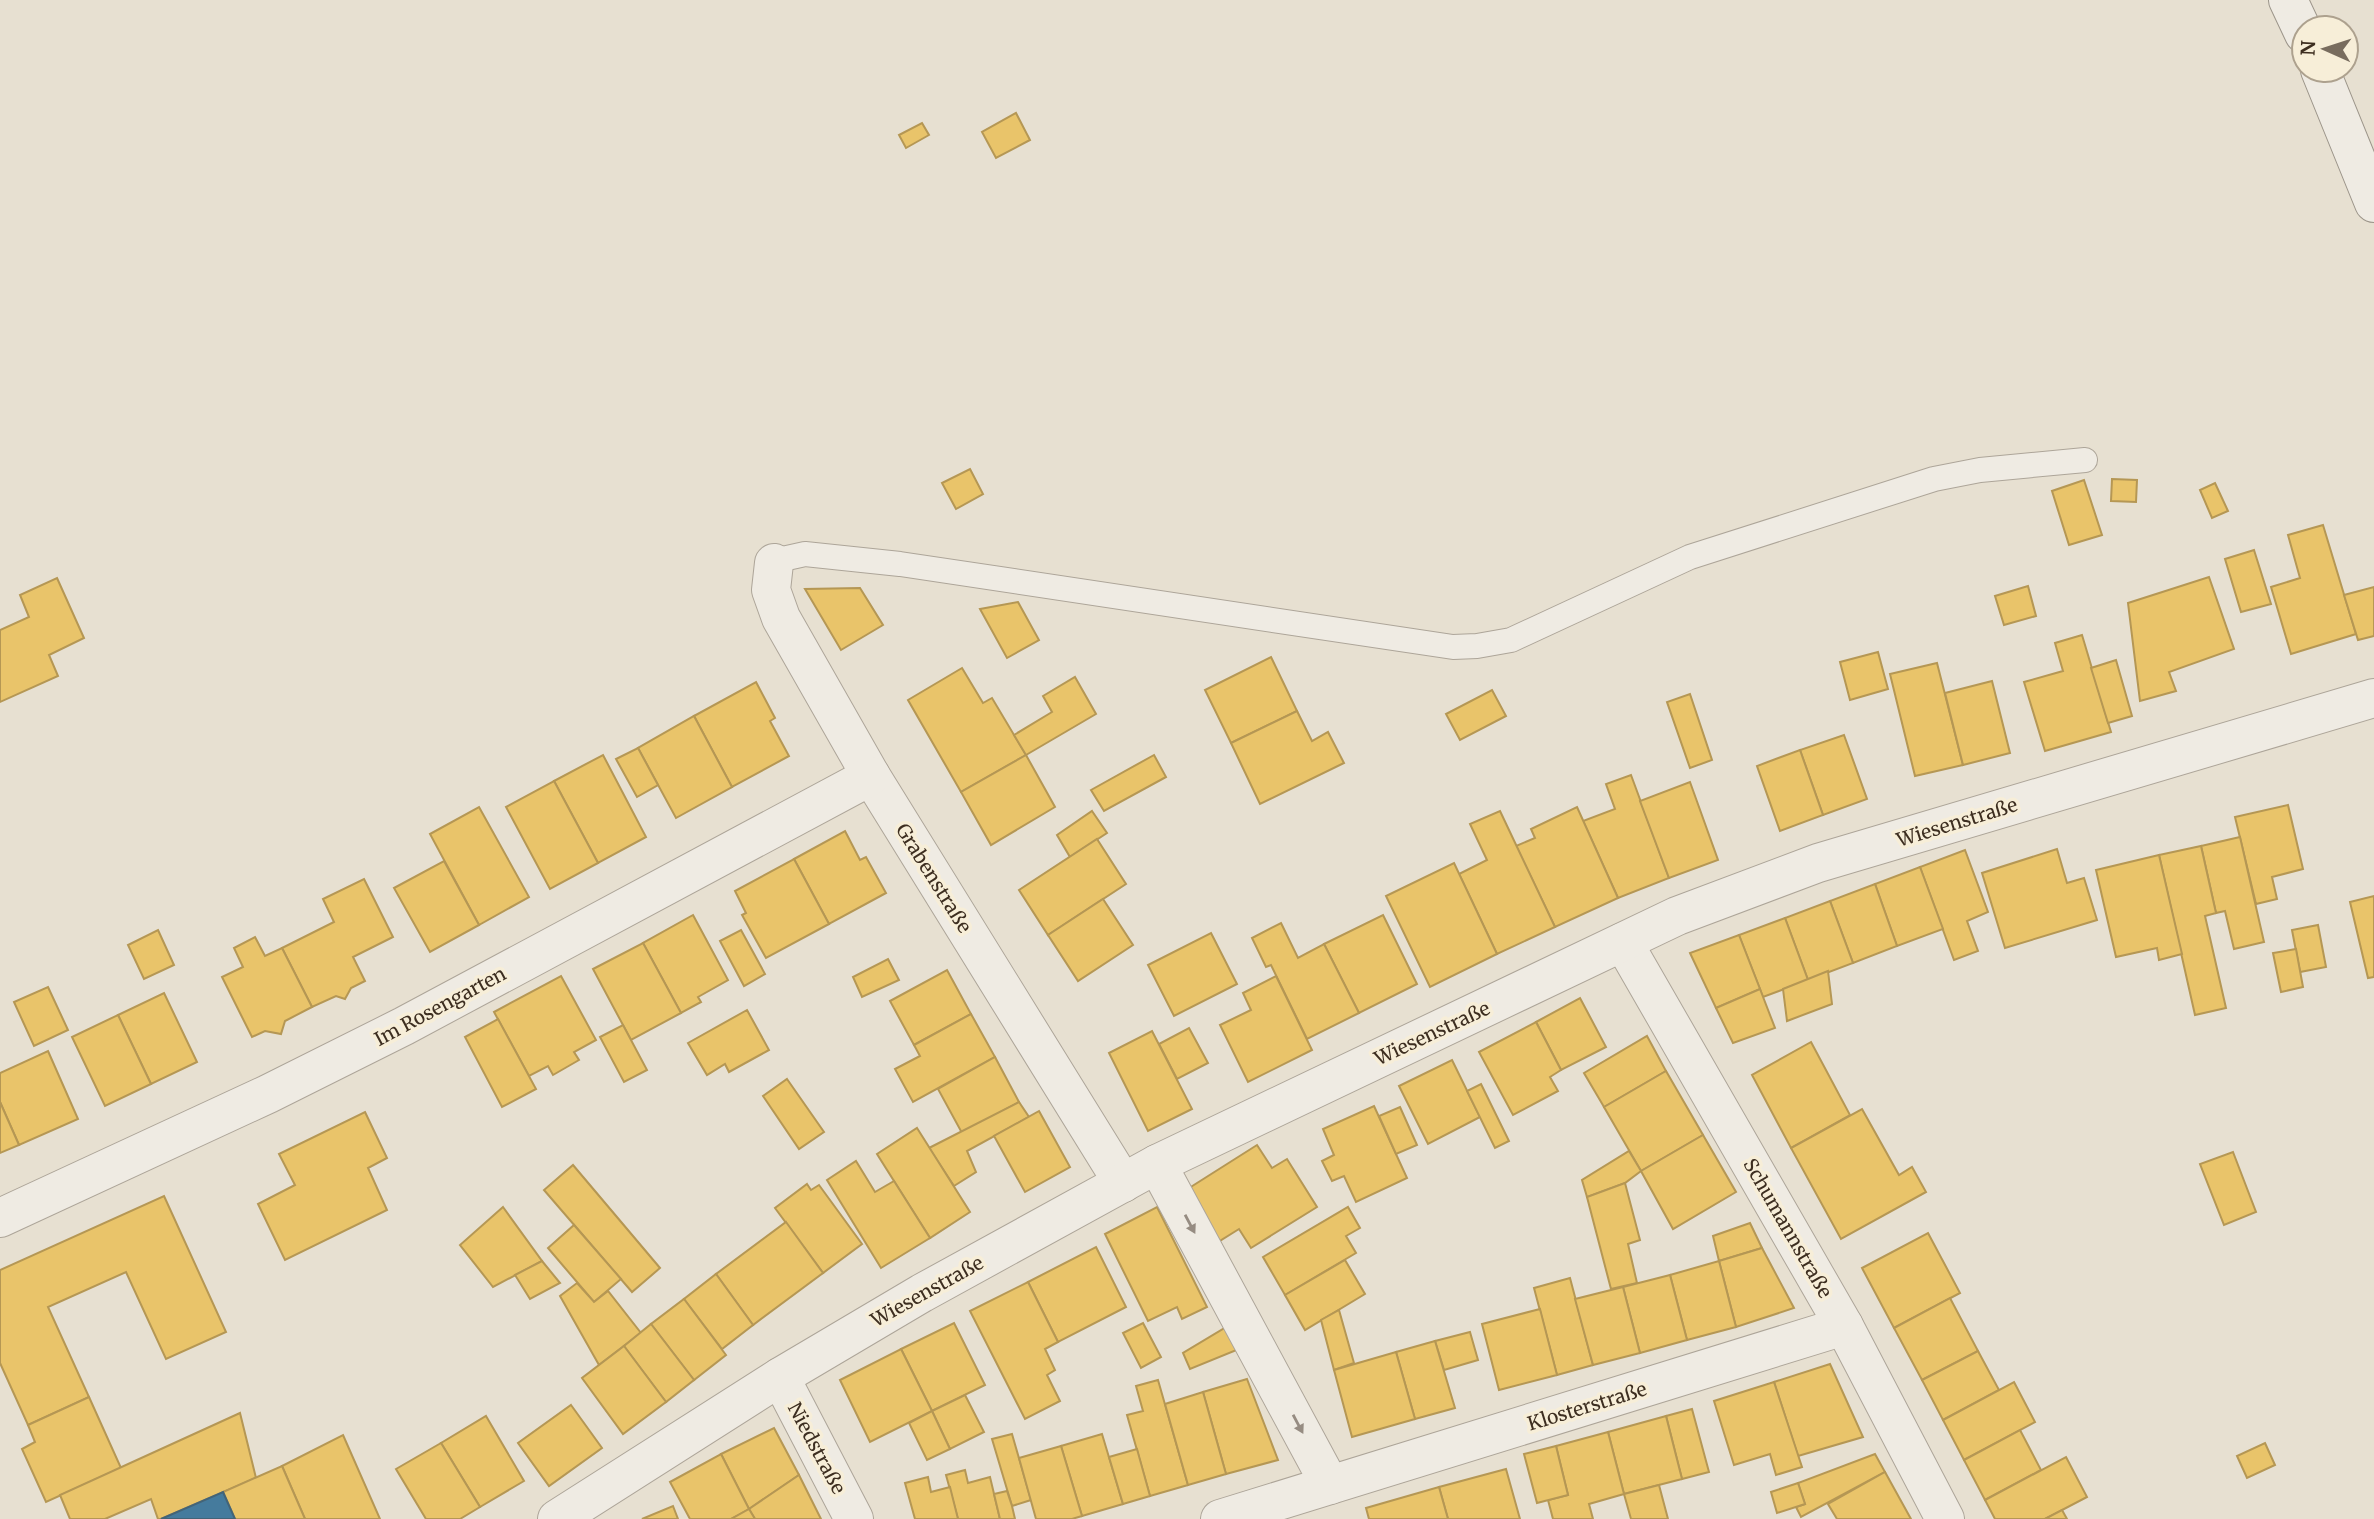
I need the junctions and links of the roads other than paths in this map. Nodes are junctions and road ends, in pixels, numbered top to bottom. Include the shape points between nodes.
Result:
1 (2326, 84) edge
2 (2374, 203) edge
3 (2085, 460) dead end
4 (774, 564) joint
5 (2374, 698) edge
6 (871, 776) junction
7 (1623, 942) junction
8 (1157, 1164) junction
9 (1123, 1183) junction
10 (0, 1218) edge
11 (1844, 1326) junction
12 (780, 1377) junction
13 (1331, 1485) junction
14 (557, 1519) edge
15 (854, 1519) edge
16 (1220, 1519) edge
17 (1945, 1519) edge

1 - 2 street
3 - 4 lane via 1934,479 1690,558 1511,640 1478,646 1453,647 900,564 805,554
4 - 6 street, Grabenstraße via 772,590 781,618
5 - 7 street, Wiesenstraße via 1818,863 1677,916
6 - 9 street, Grabenstraße
6 - 10 street, Im Rosengarten via 379,1038
7 - 8 street, Wiesenstraße
7 - 11 street, Schumannstraße
8 - 9 street, Wiesenstraße
8 -> 13 street
9 - 12 street, Wiesenstraße
11 - 13 street, Klosterstraße
11 - 17 street, Schumannstraße
12 - 14 street, Wiesenstraße
12 - 15 street, Niedstraße
13 - 16 street, Klosterstraße

